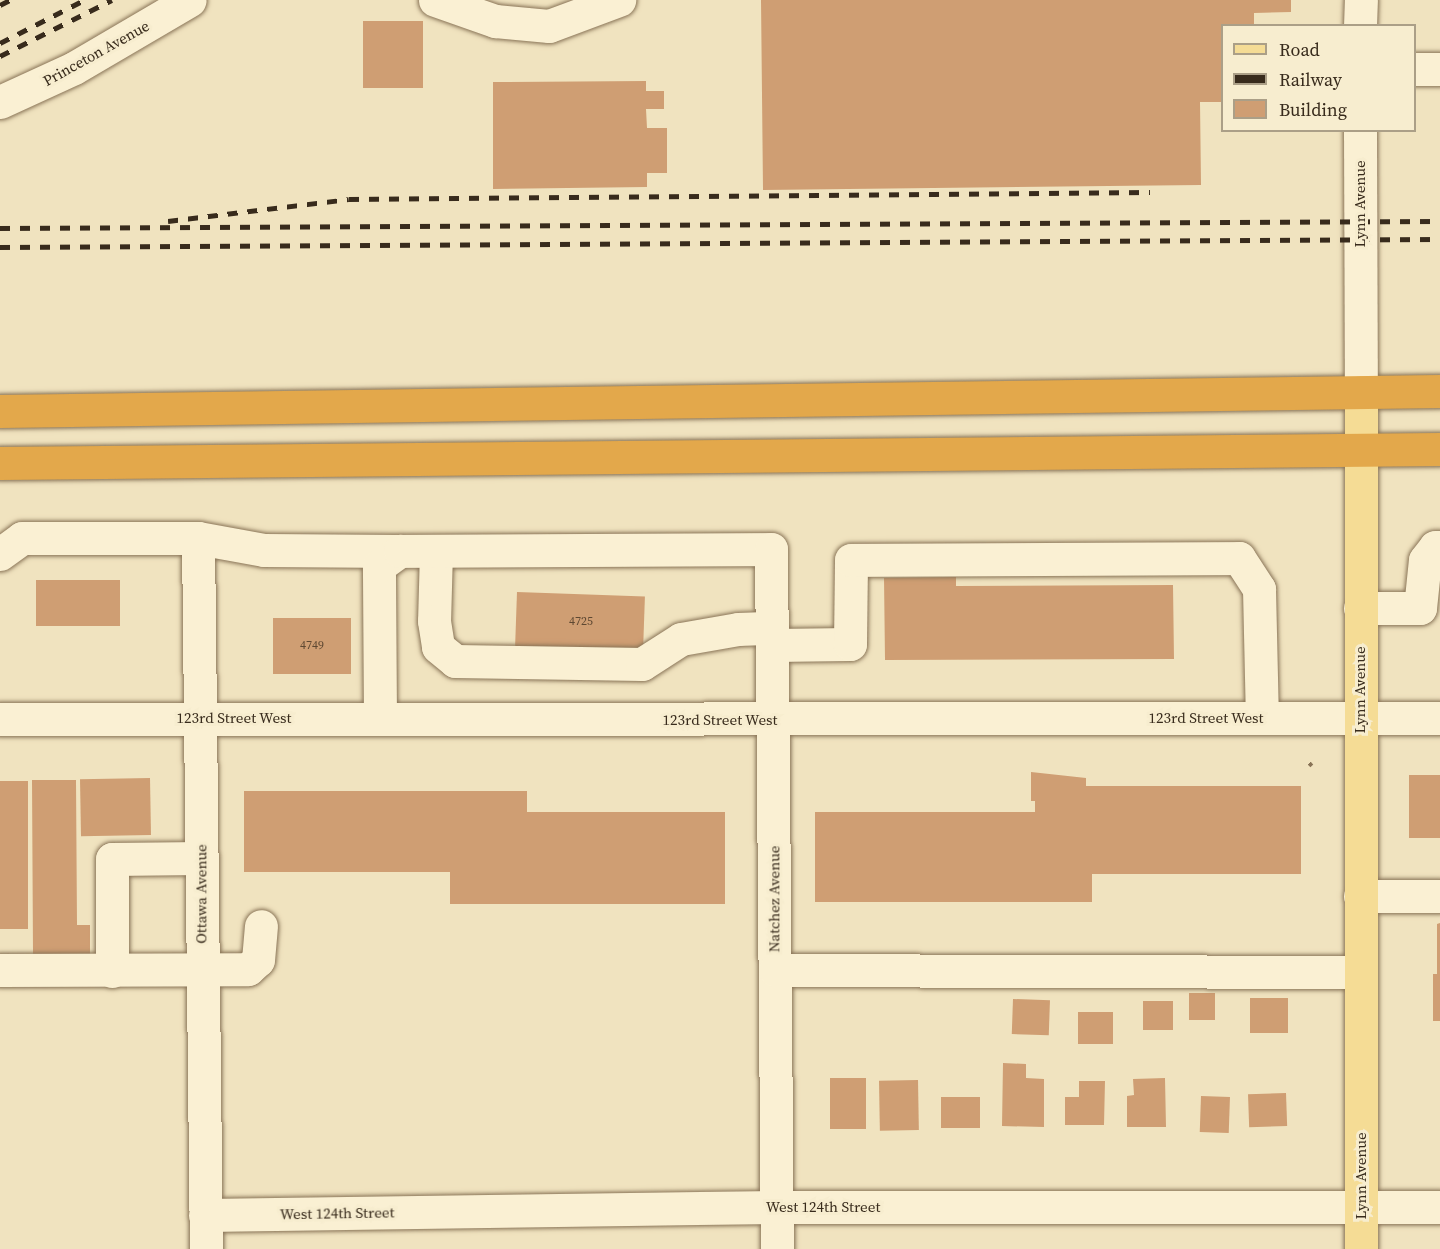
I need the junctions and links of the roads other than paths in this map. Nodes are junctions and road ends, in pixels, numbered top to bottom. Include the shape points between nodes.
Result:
1 (190, 0) edge
2 (435, 0) edge
3 (619, 0) edge
4 (1360, 0) edge
5 (1360, 24) edge
6 (1416, 69) edge
7 (1440, 69) edge
8 (0, 102) edge
9 (1359, 132) edge
10 (1361, 392) junction
11 (1440, 392) edge
12 (0, 411) edge
13 (1440, 449) edge
14 (1362, 450) junction
15 (0, 463) edge
16 (198, 538) junction
17 (1440, 547) edge
18 (400, 551) junction
19 (436, 551) junction
20 (0, 554) edge
21 (1360, 608) junction
22 (1433, 613) edge
23 (772, 637) junction
24 (1359, 717) junction
25 (200, 718) junction
26 (1262, 718) junction
27 (1440, 718) edge
28 (0, 719) edge
29 (380, 719) junction
30 (774, 720) junction
31 (201, 858) junction
32 (1360, 896) junction
33 (1440, 896) edge
34 (261, 926) dead end
35 (0, 970) edge
36 (775, 970) junction
37 (112, 971) junction
38 (202, 971) junction
39 (1360, 972) junction
40 (777, 1207) junction
41 (1361, 1207) junction
42 (1440, 1207) edge
43 (205, 1215) junction
44 (206, 1249) edge
45 (777, 1249) edge
46 (1361, 1249) edge

1 - 8 street, Princeton Avenue via 74,68
2 - 3 street via 495,21 549,26
4 - 5 street
6 - 7 street
9 - 10 street, Lynn Avenue
10 - 11 highway
10 - 12 highway
10 - 14 main road, Lynn Avenue
13 - 14 highway
14 - 15 highway
14 - 21 main road, Lynn Avenue
16 - 18 street via 264,550
16 - 20 street via 21,538
16 - 25 street, Ottawa Avenue
17 - 22 street via 1435,547 1425,560
18 - 19 street
18 - 29 street via 379,566
19 - 23 street, Natchez Avenue via 771,549
19 - 23 street via 434,621 438,647 455,661 642,664 681,639 738,629
21 - 22 street
21 - 24 main road, Lynn Avenue
23 - 26 street via 850,644 851,560 1239,558 1259,589
23 - 30 street, Natchez Avenue
24 - 26 street, 123rd Street West
24 - 27 street, 123rd Street West
24 - 32 main road, Lynn Avenue
25 - 28 street, 123rd Street West
25 - 29 street, 123rd Street West
25 - 31 street, Ottawa Avenue
26 - 30 street, 123rd Street West
29 - 30 street, 123rd Street West
30 - 36 street, Natchez Avenue
31 - 37 street via 111,859
31 - 38 street, Ottawa Avenue
32 - 33 street
32 - 39 main road, Lynn Avenue
34 - 38 street via 258,960 248,969
35 - 37 street
36 - 39 street
36 - 40 street, Natchez Avenue
37 - 38 street
38 - 43 street, Ottawa Avenue
39 - 41 main road, Lynn Avenue
40 - 41 street, West 124th Street
40 - 43 street, West 124th Street
40 - 45 street, Natchez Avenue
41 - 42 street, West 124th Street
41 - 46 main road, Lynn Avenue
43 - 44 street, Ottawa Avenue

